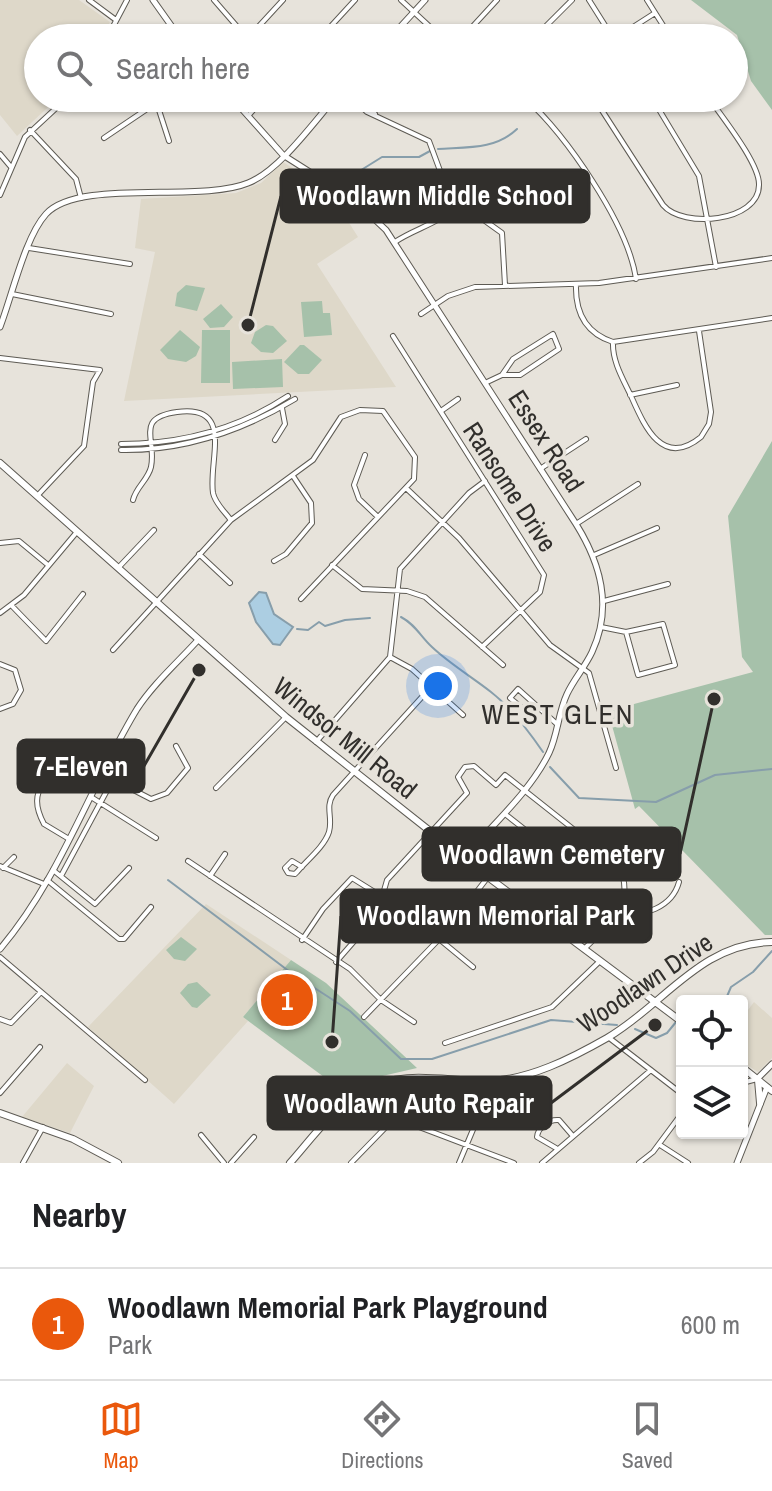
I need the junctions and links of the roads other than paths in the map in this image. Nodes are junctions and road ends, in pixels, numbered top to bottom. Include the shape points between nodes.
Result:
1 (89, 0) edge
2 (127, 0) edge
3 (153, 0) edge
4 (283, 0) edge
5 (355, 0) edge
6 (401, 0) edge
7 (425, 0) edge
8 (497, 0) edge
9 (572, 0) edge
10 (589, 0) edge
11 (647, 0) edge
12 (216, 1) edge
13 (414, 12) junction
14 (655, 13) junction
15 (116, 20) junction
16 (114, 24) edge
17 (170, 24) edge
18 (236, 24) edge
19 (261, 24) edge
20 (333, 24) edge
21 (403, 24) edge
22 (427, 24) edge
23 (475, 24) edge
24 (548, 24) edge
25 (605, 24) edge
26 (637, 24) edge
27 (662, 24) edge
28 (51, 112) edge
29 (139, 112) edge
30 (160, 112) edge
31 (244, 112) edge
32 (252, 112) edge
33 (322, 112) edge
34 (372, 112) edge
35 (539, 112) edge
36 (603, 112) edge
37 (661, 112) edge
38 (718, 112) edge
39 (375, 114) joint
40 (248, 116) junction
41 (30, 130) junction
42 (104, 138) dead end
43 (169, 141) dead end
44 (0, 154) edge
45 (283, 155) junction
46 (11, 167) junction
47 (0, 195) edge
48 (81, 198) junction
49 (458, 203) junction
50 (709, 217) junction
51 (395, 242) junction
52 (29, 248) junction
53 (772, 258) edge
54 (130, 264) dead end
55 (716, 267) junction
56 (636, 279) junction
57 (576, 284) junction
58 (505, 285) junction
59 (12, 294) junction
60 (435, 305) junction
61 (111, 314) dead end
62 (421, 314) dead end
63 (772, 318) edge
64 (0, 327) edge
65 (699, 331) junction
66 (393, 336) dead end
67 (613, 342) junction
68 (0, 358) edge
69 (502, 375) junction
70 (485, 383) junction
71 (677, 385) dead end
72 (630, 395) junction
73 (288, 396) dead end
74 (295, 399) dead end
75 (458, 399) dead end
76 (280, 405) junction
77 (441, 411) junction
78 (213, 434) junction
79 (586, 439) dead end
80 (275, 440) dead end
81 (150, 446) junction
82 (121, 447) dead end
83 (365, 455) dead end
84 (2, 468) edge
85 (540, 469) junction
86 (293, 476) junction
87 (485, 481) junction
88 (638, 484) dead end
89 (406, 488) junction
90 (37, 497) junction
91 (133, 500) dead end
92 (378, 517) junction
93 (231, 520) junction
94 (442, 522) junction
95 (576, 524) junction
96 (657, 528) dead end
97 (154, 530) dead end
98 (76, 533) junction
99 (0, 543) edge
100 (199, 554) junction
101 (594, 555) junction
102 (274, 561) dead end
103 (48, 565) junction
104 (332, 565) junction
105 (118, 568) junction
106 (230, 583) dead end
107 (668, 584) dead end
108 (396, 590) junction
109 (83, 594) dead end
110 (301, 599) dead end
111 (604, 601) junction
112 (157, 605) junction
113 (12, 606) junction
114 (518, 610) junction
115 (0, 613) edge
116 (601, 627) junction
117 (626, 632) junction
118 (198, 640) junction
119 (482, 647) junction
120 (113, 650) dead end
121 (390, 657) junction
122 (0, 664) edge
123 (503, 665) dead end
124 (583, 668) junction
125 (431, 687) junction
126 (521, 707) dead end
127 (0, 709) edge
128 (463, 715) dead end
129 (286, 717) junction
130 (558, 725) junction
131 (316, 742) junction
132 (176, 746) dead end
133 (67, 757) dead end
134 (616, 768) dead end
135 (354, 772) junction
136 (216, 788) dead end
137 (523, 791) junction
138 (91, 797) junction
139 (101, 803) junction
140 (503, 813) junction
141 (577, 832) dead end
142 (644, 832) dead end
143 (431, 833) junction
144 (156, 838) dead end
145 (69, 839) junction
146 (609, 840) dead end
147 (225, 854) dead end
148 (550, 855) dead end
149 (14, 857) dead end
150 (464, 858) junction
151 (618, 859) junction
152 (188, 861) dead end
153 (2, 867) edge
154 (302, 867) dead end
155 (129, 868) dead end
156 (53, 870) junction
157 (61, 876) junction
158 (210, 876) junction
159 (488, 877) junction
160 (46, 882) junction
161 (679, 882) dead end
162 (381, 896) junction
163 (151, 907) dead end
164 (619, 915) junction
165 (439, 939) junction
166 (302, 940) junction
167 (772, 942) edge
168 (0, 949) edge
169 (584, 949) junction
170 (0, 957) edge
171 (600, 961) junction
172 (336, 962) junction
173 (473, 967) dead end
174 (41, 992) junction
175 (381, 1000) junction
176 (655, 1002) junction
177 (364, 1017) dead end
178 (676, 1018) edge
179 (0, 1019) edge
180 (414, 1022) dead end
181 (608, 1037) junction
182 (445, 1043) dead end
183 (40, 1047) dead end
184 (772, 1064) edge
185 (651, 1070) junction
186 (748, 1072) edge
187 (423, 1075) junction
188 (757, 1079) junction
189 (145, 1080) dead end
190 (748, 1081) edge
191 (676, 1089) edge
192 (769, 1089) edge
193 (363, 1091) junction
194 (0, 1093) edge
195 (760, 1103) junction
196 (0, 1113) edge
197 (395, 1118) junction
198 (477, 1120) dead end
199 (676, 1121) edge
200 (43, 1127) junction
201 (201, 1135) dead end
202 (572, 1135) junction
203 (254, 1137) dead end
204 (659, 1144) junction
205 (466, 1145) junction
206 (556, 1148) junction
207 (23, 1163) edge
208 (118, 1163) edge
209 (224, 1163) edge
210 (231, 1163) edge
211 (290, 1163) edge
212 (352, 1163) edge
213 (459, 1163) edge
214 (514, 1163) edge
215 (542, 1163) edge
216 (639, 1163) edge
217 (688, 1163) edge
218 (737, 1163) edge

1 - 15 street
2 - 15 street
3 - 17 street
4 - 19 street
5 - 20 street
6 - 13 street
7 - 13 street
8 - 23 street
9 - 24 street
10 - 25 street
11 - 14 street
12 - 18 street
13 - 21 street
13 - 22 street
14 - 26 street
14 - 27 street
15 - 16 street
28 - 41 street
29 - 42 street
30 - 43 street
31 - 40 street, Essex Road
32 - 40 street
33 - 45 street
34 - 39 street
35 - 56 street via 622,231
36 - 50 street via 667,211 682,219
37 - 50 street via 695,167
38 - 50 street via 756,170 759,184 755,200 745,210
39 - 49 street via 429,141 446,190
40 - 45 street, Essex Road
41 - 46 street
41 - 48 street via 76,179
44 - 46 street
45 - 48 street via 258,178 235,187
45 - 51 street, Essex Road via 354,200
46 - 47 street
48 - 52 street via 59,203 45,214
49 - 51 street via 448,215
49 - 58 street via 502,233
50 - 55 street
51 - 60 street, Essex Road
52 - 54 street
52 - 59 street
53 - 55 street
55 - 56 street
56 - 57 street
57 - 58 street
57 - 67 street via 582,320
58 - 60 street via 466,289
59 - 61 street
59 - 64 street
60 - 62 street
60 - 70 street, Essex Road
63 - 65 street
65 - 67 street
65 - 72 street via 711,412 701,437 676,448 657,442
66 - 77 street, Ransome Drive
67 - 72 street via 614,359
68 - 90 street via 100,370 93,382 84,446
69 - 69 street via 513,359 553,334 559,349 520,375
69 - 70 street
70 - 85 street, Essex Road
71 - 72 street
73 - 76 street
74 - 76 street
75 - 77 street
76 - 78 street
76 - 80 street via 286,421
77 - 87 street, Ransome Drive
78 - 81 street
78 - 81 street via 200,411 164,414 150,424
78 - 93 street via 213,494
79 - 85 street
81 - 82 street
81 - 91 street via 150,470
83 - 92 street via 354,485 359,499
84 - 90 main road, Windsor Mill Road
85 - 95 street, Essex Road
86 - 89 street via 318,454 341,417 374,409 388,415 415,457 416,475
86 - 93 street
86 - 102 street via 311,503 312,523
87 - 94 street
87 - 114 street, Ransome Drive via 544,575 542,588
88 - 95 street
89 - 92 street
89 - 94 street
90 - 98 main road, Windsor Mill Road
92 - 104 street
93 - 100 street
94 - 108 street via 400,569
94 - 114 street
95 - 101 street, Essex Road
96 - 101 street
97 - 105 street
98 - 103 street
98 - 105 main road, Windsor Mill Road
99 - 103 street via 19,541
100 - 106 street
100 - 112 street
101 - 111 street, Essex Road
103 - 113 street
104 - 108 street via 362,589
104 - 110 street
105 - 112 main road, Windsor Mill Road
107 - 111 street
108 - 119 street via 425,597
108 - 121 street
109 - 113 street via 46,641
111 - 116 street, Essex Road
112 - 118 main road, Windsor Mill Road
112 - 120 street
113 - 115 street
114 - 119 street, Ransome Drive
114 - 124 street via 550,645
116 - 117 street
116 - 124 street, Essex Road
117 - 117 street via 638,675 675,665 663,624
118 - 129 main road, Windsor Mill Road
118 - 138 street via 138,707
119 - 123 street
121 - 125 street
121 - 131 street
122 - 127 street via 15,670 21,690 13,704
124 - 130 street, Essex Road via 567,693
124 - 134 street via 592,678
125 - 128 street
125 - 135 street
126 - 130 street via 510,698 518,689
129 - 131 main road, Windsor Mill Road
129 - 136 street
130 - 137 street, Essex Road via 549,754
131 - 135 main road, Windsor Mill Road
132 - 139 street via 188,768 163,796 147,798 113,782
133 - 145 street via 35,799 44,824
135 - 143 main road, Windsor Mill Road
135 - 154 street via 330,799 327,836
137 - 140 street, Essex Road
137 - 141 street
137 - 143 street via 505,775 496,785 474,766 465,767 459,774 467,793
138 - 139 street
138 - 145 street
139 - 144 street
139 - 157 street
140 - 148 street
140 - 150 street, Essex Road
142 - 151 street
143 - 150 main road, Windsor Mill Road
143 - 162 street via 387,880
145 - 156 street
146 - 151 street
147 - 158 street
149 - 153 street
150 - 159 main road, Windsor Mill Road
151 - 164 street via 626,891
152 - 158 street
153 - 160 street
155 - 157 street via 95,904
156 - 157 street
156 - 160 street
158 - 166 street
159 - 165 street
159 - 169 main road, Windsor Mill Road
160 - 163 street via 119,939
160 - 168 street
161 - 164 street via 657,909
162 - 166 street via 352,878
162 - 172 street via 377,915
164 - 169 street
165 - 173 street
165 - 175 street
166 - 172 street
167 - 176 main road, Woodlawn Drive via 718,954
169 - 171 main road, Windsor Mill Road
170 - 174 street
171 - 176 main road, Windsor Mill Road
171 - 182 street via 552,1007
172 - 175 street
174 - 179 street via 11,1023
174 - 189 street
175 - 177 street
175 - 180 street
176 - 178 main road, Windsor Mill Road
176 - 181 main road, Woodlawn Drive
181 - 185 street
181 - 187 main road, Woodlawn Drive via 516,1077 476,1081
183 - 194 street
184 - 188 street
185 - 191 street
185 - 202 street
186 - 188 main road
187 - 193 main road, Woodlawn Drive
187 - 197 street via 418,1094
188 - 190 street
188 - 192 main road
188 - 195 main road
192 - 195 street
193 - 197 street
193 - 211 main road, Woodlawn Drive via 339,1109
195 - 218 street
196 - 200 main road
197 - 205 street
197 - 212 street
198 - 205 street
199 - 204 street
200 - 207 street
200 - 208 main road
201 - 209 street
202 - 206 street
202 - 206 street via 559,1120 538,1131 537,1137
203 - 210 street
204 - 216 street
204 - 217 street
205 - 213 street
205 - 214 street
206 - 215 street

